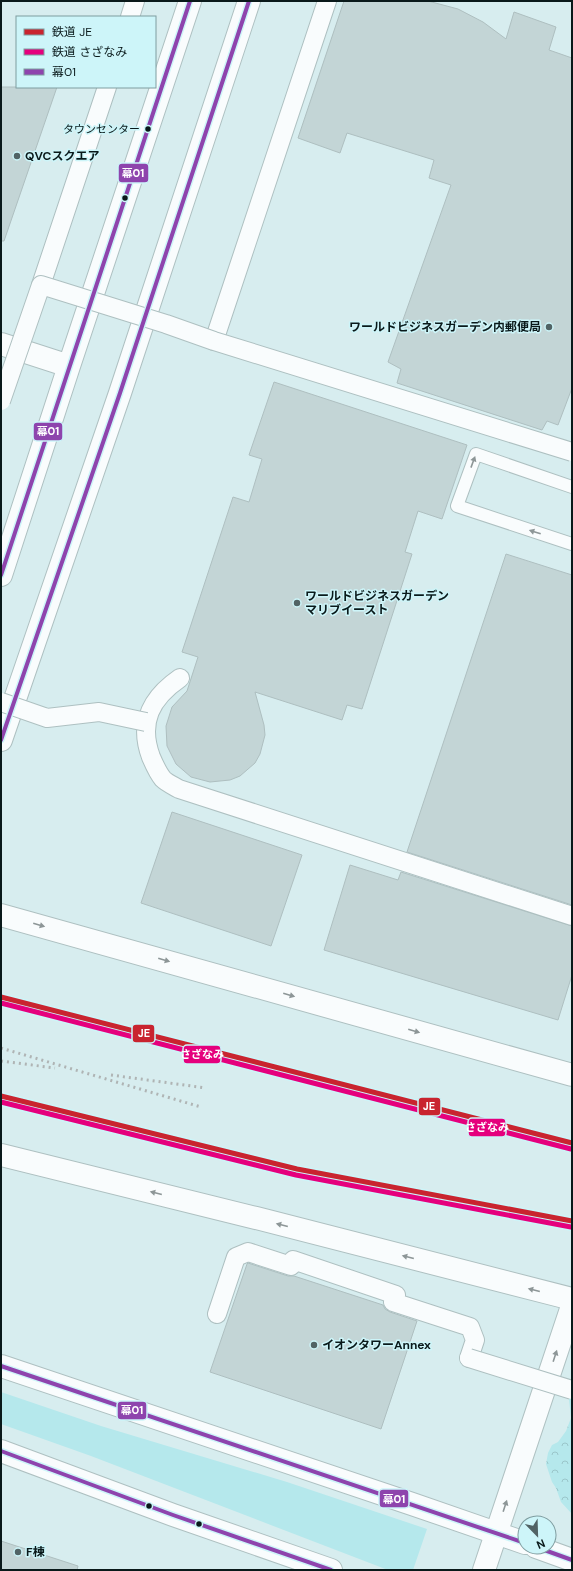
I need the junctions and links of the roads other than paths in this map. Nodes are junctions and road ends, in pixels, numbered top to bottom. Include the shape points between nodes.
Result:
1 (135, 1) edge
2 (190, 1) edge
3 (249, 1) edge
4 (327, 1) edge
5 (130, 16) edge
6 (107, 88) edge
7 (42, 285) junction
8 (214, 341) junction
9 (1, 344) edge
10 (69, 366) junction
11 (1, 401) edge
12 (572, 452) edge
13 (572, 487) edge
14 (572, 544) edge
15 (1, 575) edge
16 (180, 678) dead end
17 (1, 702) edge
18 (146, 722) junction
19 (1, 740) edge
20 (1, 915) edge
21 (572, 916) edge
22 (572, 1075) edge
23 (1, 1155) edge
24 (572, 1300) edge
25 (572, 1306) edge
26 (217, 1314) dead end
27 (1, 1366) edge
28 (572, 1390) edge
29 (1, 1451) edge
30 (496, 1533) junction
31 (517, 1540) edge
32 (557, 1555) edge
33 (572, 1560) edge
34 (331, 1570) edge
35 (484, 1570) edge

1 - 5 street
2 - 10 street
3 - 19 street via 117,401
4 - 8 street
6 - 7 street
7 - 8 street, bridge
7 - 11 street, bridge
8 - 12 street, bridge
9 - 10 street
10 - 15 street
14 -> 13 lane via 457,506 476,454
16 - 18 street via 168,686 156,700
17 - 18 street, bridge via 47,718 98,712
18 - 21 street via 148,747 154,765 164,779 179,789
20 -> 22 street
24 -> 23 street
30 -> 25 street
26 - 28 street, bridge via 236,1257 248,1252 291,1266 293,1260 396,1295 393,1302 470,1327 475,1340 469,1358
27 - 30 street
29 - 34 street
30 - 31 street
30 - 35 street
32 - 33 street

